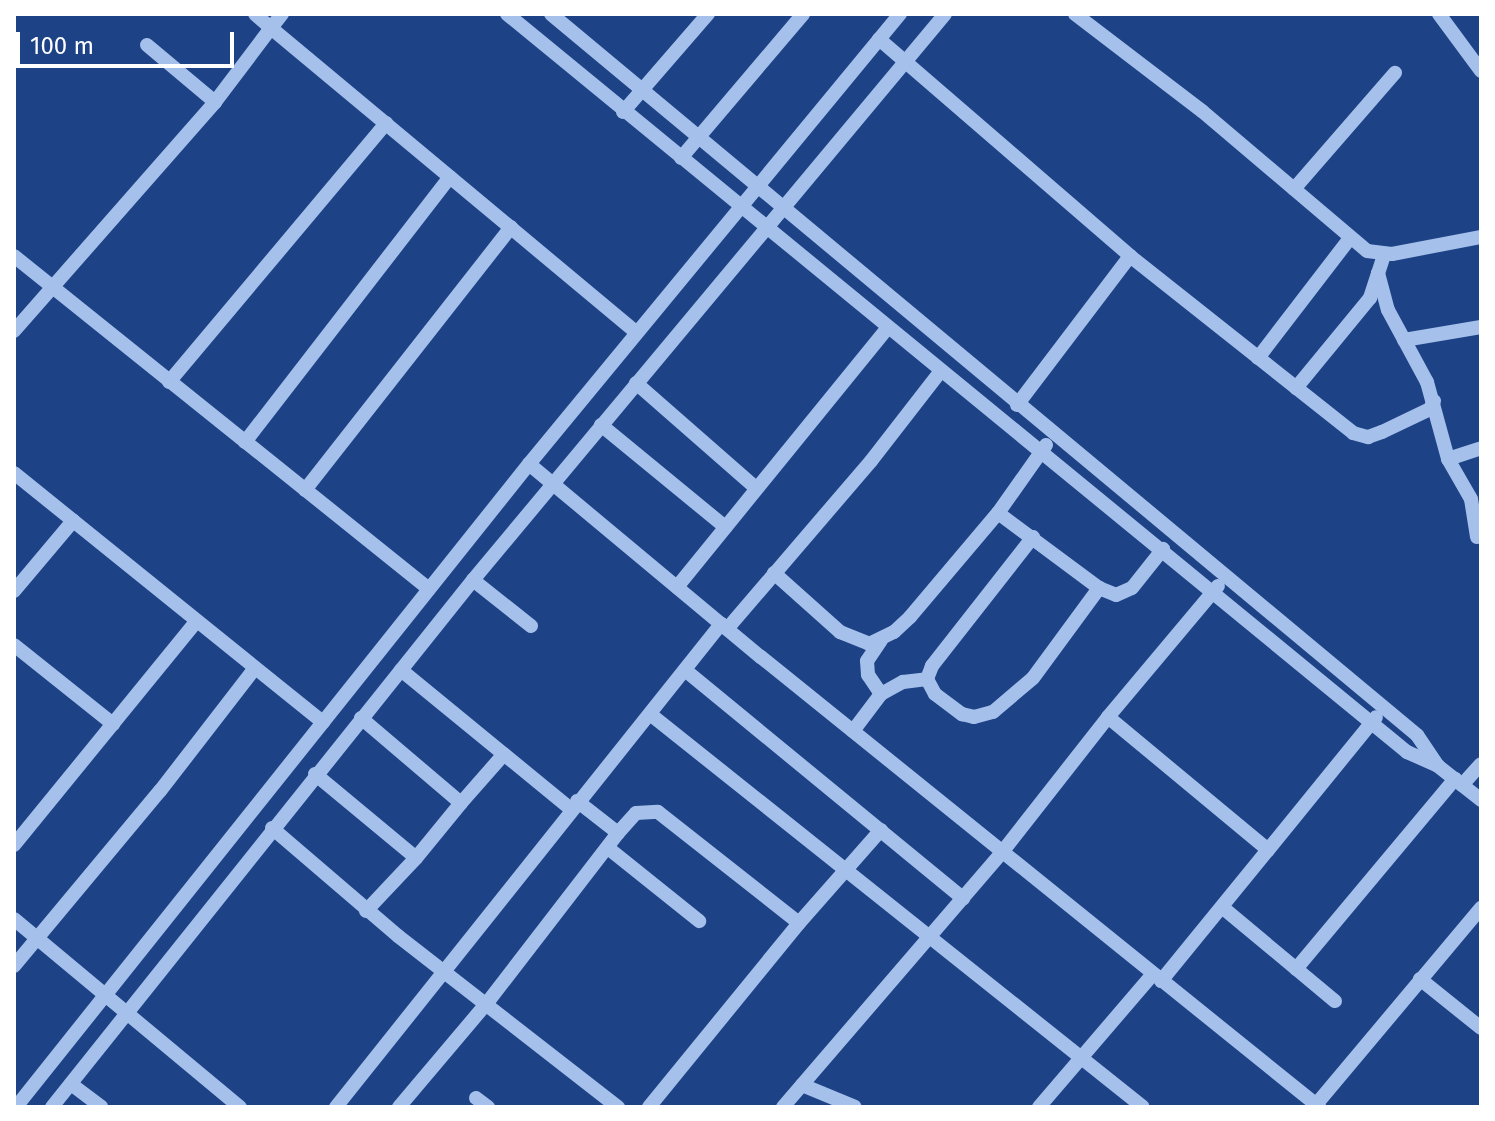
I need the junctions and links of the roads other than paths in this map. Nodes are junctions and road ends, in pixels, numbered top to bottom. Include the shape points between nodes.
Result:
1 (255, 14) edge
2 (282, 14) edge
3 (507, 14) edge
4 (552, 14) edge
5 (708, 14) edge
6 (803, 14) edge
7 (900, 14) edge
8 (945, 14) edge
9 (1075, 14) edge
10 (1439, 14) edge
11 (271, 28) junction
12 (879, 39) junction
13 (147, 45) dead end
14 (904, 60) junction
15 (1481, 71) edge
16 (1395, 73) dead end
17 (642, 89) junction
18 (215, 102) junction
19 (623, 112) junction
20 (386, 123) junction
21 (699, 136) junction
22 (681, 158) junction
23 (450, 177) junction
24 (759, 187) junction
25 (1294, 189) junction
26 (742, 207) junction
27 (781, 207) junction
28 (765, 226) junction
29 (511, 227) junction
30 (1481, 237) edge
31 (1350, 238) junction
32 (1384, 255) junction
33 (14, 256) edge
34 (1130, 256) junction
35 (1378, 273) junction
36 (53, 288) junction
37 (1481, 327) edge
38 (887, 329) junction
39 (14, 331) edge
40 (636, 332) junction
41 (1404, 340) junction
42 (1258, 358) junction
43 (940, 372) junction
44 (169, 382) junction
45 (636, 383) junction
46 (1296, 388) junction
47 (1434, 401) junction
48 (1017, 405) junction
49 (601, 425) junction
50 (1054, 435) junction
51 (245, 442) junction
52 (1481, 448) edge
53 (1042, 451) junction
54 (1448, 459) junction
55 (529, 464) junction
56 (14, 473) edge
57 (553, 484) junction
58 (756, 488) junction
59 (305, 490) junction
60 (998, 513) junction
61 (73, 521) junction
62 (725, 527) junction
63 (1033, 537) junction
64 (1477, 537) dead end
65 (1163, 549) junction
66 (774, 573) junction
67 (1224, 575) junction
68 (473, 580) junction
69 (677, 587) junction
70 (1099, 588) junction
71 (429, 589) junction
72 (14, 591) edge
73 (1215, 591) junction
74 (197, 621) junction
75 (531, 626) dead end
76 (724, 626) junction
77 (881, 640) junction
78 (14, 645) edge
79 (255, 668) junction
80 (401, 670) junction
81 (685, 670) junction
82 (927, 679) junction
83 (881, 694) junction
84 (1384, 707) junction
85 (650, 714) junction
86 (1108, 717) junction
87 (361, 718) junction
88 (323, 722) junction
89 (1371, 723) junction
90 (113, 724) junction
91 (853, 731) junction
92 (504, 754) junction
93 (1481, 764) edge
94 (1438, 766) junction
95 (315, 774) junction
96 (1458, 782) junction
97 (1481, 800) edge
98 (461, 803) junction
99 (574, 805) junction
100 (272, 828) junction
101 (881, 830) junction
102 (618, 833) junction
103 (14, 845) edge
104 (608, 848) junction
105 (1268, 850) junction
106 (1003, 851) junction
107 (416, 858) junction
108 (845, 872) junction
109 (963, 898) junction
110 (1222, 907) junction
111 (1481, 908) edge
112 (366, 911) junction
113 (14, 919) edge
114 (699, 921) dead end
115 (799, 923) junction
116 (927, 937) junction
117 (38, 938) junction
118 (14, 966) edge
119 (1296, 969) junction
120 (443, 972) junction
121 (1157, 977) junction
122 (1420, 979) junction
123 (105, 994) junction
124 (1335, 1001) dead end
125 (487, 1003) junction
126 (128, 1013) junction
127 (1481, 1028) edge
128 (1080, 1059) junction
129 (71, 1084) junction
130 (802, 1085) junction
131 (1317, 1106) edge
132 (16, 1107) edge
133 (52, 1107) edge
134 (101, 1107) edge
135 (240, 1107) edge
136 (336, 1107) edge
137 (399, 1107) edge
138 (618, 1107) edge
139 (649, 1107) edge
140 (783, 1107) edge
141 (855, 1107) edge
142 (1039, 1107) edge
143 (1143, 1107) edge

1 - 11 street
2 - 11 street
3 - 19 street
4 - 17 street
5 - 17 street
6 - 21 street
7 - 12 street
8 - 14 street
9 - 25 street
10 - 15 street
11 - 18 street
11 - 20 street
12 - 14 street
12 - 24 street
13 - 18 street
14 - 27 street
14 - 34 street
16 - 25 street
17 - 19 street
17 - 21 street
18 - 36 street
19 - 22 street
20 - 23 street
20 - 44 street
21 - 22 street
21 - 24 street
22 - 26 street
23 - 29 street
23 - 51 street
24 - 26 street
24 - 27 street
25 - 31 street
26 - 28 street
26 - 40 street
27 - 28 street
27 - 48 street
28 - 38 street
28 - 45 street
29 - 40 street
29 - 59 street
30 - 32 street
31 - 32 street via 1367,251
31 - 42 street
32 - 35 street
33 - 36 street
34 - 42 street
34 - 48 street
35 - 41 street via 1388,310
35 - 46 street via 1370,298
36 - 39 street
36 - 44 street
37 - 41 street
38 - 43 street
38 - 58 street
40 - 55 street
41 - 47 street
42 - 46 street
43 - 53 street
43 - 66 street
44 - 51 street
45 - 49 street
45 - 58 street
46 - 47 street via 1344,427 1368,437 1430,409
47 - 54 street
48 - 50 street
49 - 57 street
49 - 62 street
50 - 53 street
50 - 67 street
51 - 59 street
52 - 54 street
53 - 60 street
53 - 65 street
54 - 64 street via 1471,499
55 - 57 street
55 - 71 street
56 - 61 street
57 - 68 street
57 - 69 street
58 - 62 street
59 - 71 street
60 - 63 street
60 - 77 street via 937,588
61 - 72 street
61 - 74 street
62 - 69 street
63 - 70 street
63 - 82 street
65 - 70 street via 1124,593
65 - 73 street
66 - 76 street
66 - 77 street via 850,638 869,644
67 - 73 street
67 - 84 street
68 - 75 street
68 - 80 street
69 - 76 street
70 - 82 street via 1033,678 993,712 962,714 935,694
71 - 88 street
73 - 86 street
73 - 89 street
74 - 79 street
74 - 90 street
76 - 81 street
76 - 91 street
77 - 83 street via 867,661 868,675
78 - 90 street
79 - 88 street
79 - 117 street
80 - 87 street
80 - 92 street
81 - 85 street
81 - 101 street
82 - 83 street via 903,682
83 - 91 street
84 - 89 street
84 - 94 street via 1417,735
85 - 99 street
85 - 108 street
86 - 105 street
86 - 106 street
87 - 95 street
87 - 98 street
88 - 123 street
89 - 94 street via 1407,752
89 - 105 street
90 - 103 street
91 - 106 street
92 - 98 street
92 - 99 street
93 - 96 street
94 - 96 street
95 - 100 street
95 - 107 street
96 - 97 street
96 - 119 street
98 - 107 street
99 - 102 street
99 - 120 street
100 - 112 street
100 - 126 street
101 - 108 street
101 - 109 street
102 - 104 street
102 - 115 street via 636,813 658,812
104 - 114 street
104 - 125 street
105 - 110 street
106 - 109 street
106 - 121 street
107 - 112 street
108 - 115 street
108 - 116 street
109 - 116 street
110 - 119 street
110 - 121 street
111 - 122 street
112 - 120 street
113 - 117 street
115 - 139 street
116 - 128 street
116 - 130 street
117 - 118 street
117 - 123 street
119 - 124 street
120 - 125 street
120 - 136 street
121 - 128 street
121 - 131 street
122 - 127 street
122 - 131 street
123 - 126 street
123 - 132 street
125 - 137 street
125 - 138 street
126 - 129 street
126 - 135 street
128 - 142 street
128 - 143 street
129 - 133 street
129 - 134 street
130 - 140 street
130 - 141 street

